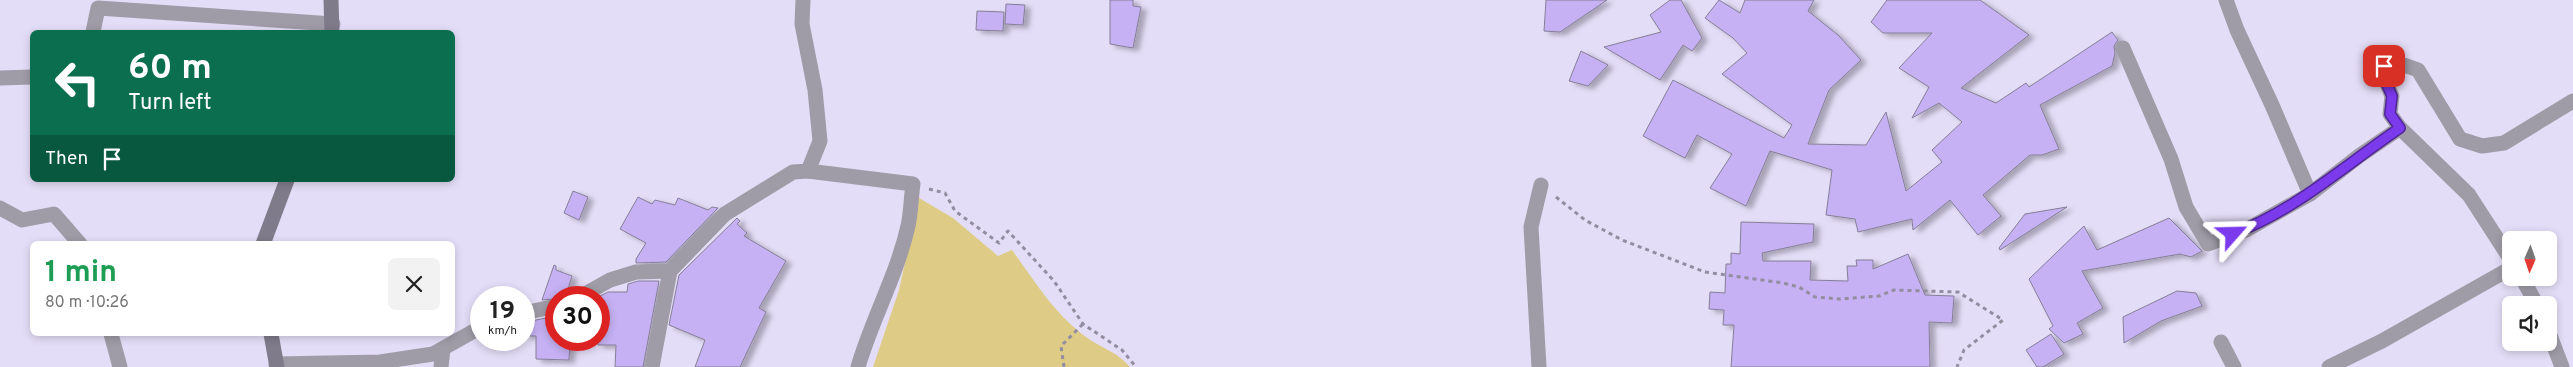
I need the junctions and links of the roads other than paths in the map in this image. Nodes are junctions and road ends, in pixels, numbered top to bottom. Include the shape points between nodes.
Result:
1 (331, 0) edge
2 (803, 0) edge
3 (2226, 0) edge
4 (333, 28) edge
5 (93, 30) edge
6 (2123, 48) dead end
7 (30, 77) edge
8 (0, 78) edge
9 (2573, 101) edge
10 (2400, 128) junction
11 (808, 171) junction
12 (286, 182) edge
13 (1541, 185) road end
14 (2310, 194) junction
15 (0, 208) edge
16 (77, 241) edge
17 (264, 241) edge
18 (2502, 246) edge
19 (670, 271) junction
20 (2502, 273) edge
21 (599, 286) edge
22 (470, 333) edge
23 (112, 336) edge
24 (271, 336) edge
25 (2221, 342) dead end
26 (443, 349) junction
27 (2556, 351) edge
28 (277, 366) edge
29 (120, 367) edge
30 (441, 367) edge
31 (652, 367) edge
32 (858, 367) edge
33 (1539, 367) edge
34 (2234, 367) edge
35 (2329, 367) edge
36 (2562, 367) edge

1 - 4 main road
2 - 11 street via 802,24 815,90 820,140
3 - 14 street
4 - 5 street via 98,8
6 - 14 street via 2171,159 2186,207 2208,244 2246,230
7 - 8 street
9 - 10 street via 2504,142 2477,145 2460,139 2418,70 2404,65 2384,66 2385,80 2392,96 2390,114
10 - 14 street
10 - 18 street via 2469,195
11 - 19 street via 793,172 725,214
11 - 32 street via 912,184 906,234
12 - 17 main road
13 - 33 street via 1532,227
15 - 16 street via 22,220 54,214
19 - 21 street via 636,272
19 - 31 street
20 - 35 street
22 - 26 street
23 - 29 street
24 - 28 main road
25 - 34 street
26 - 28 street via 433,354 380,362
26 - 30 street
27 - 36 street

